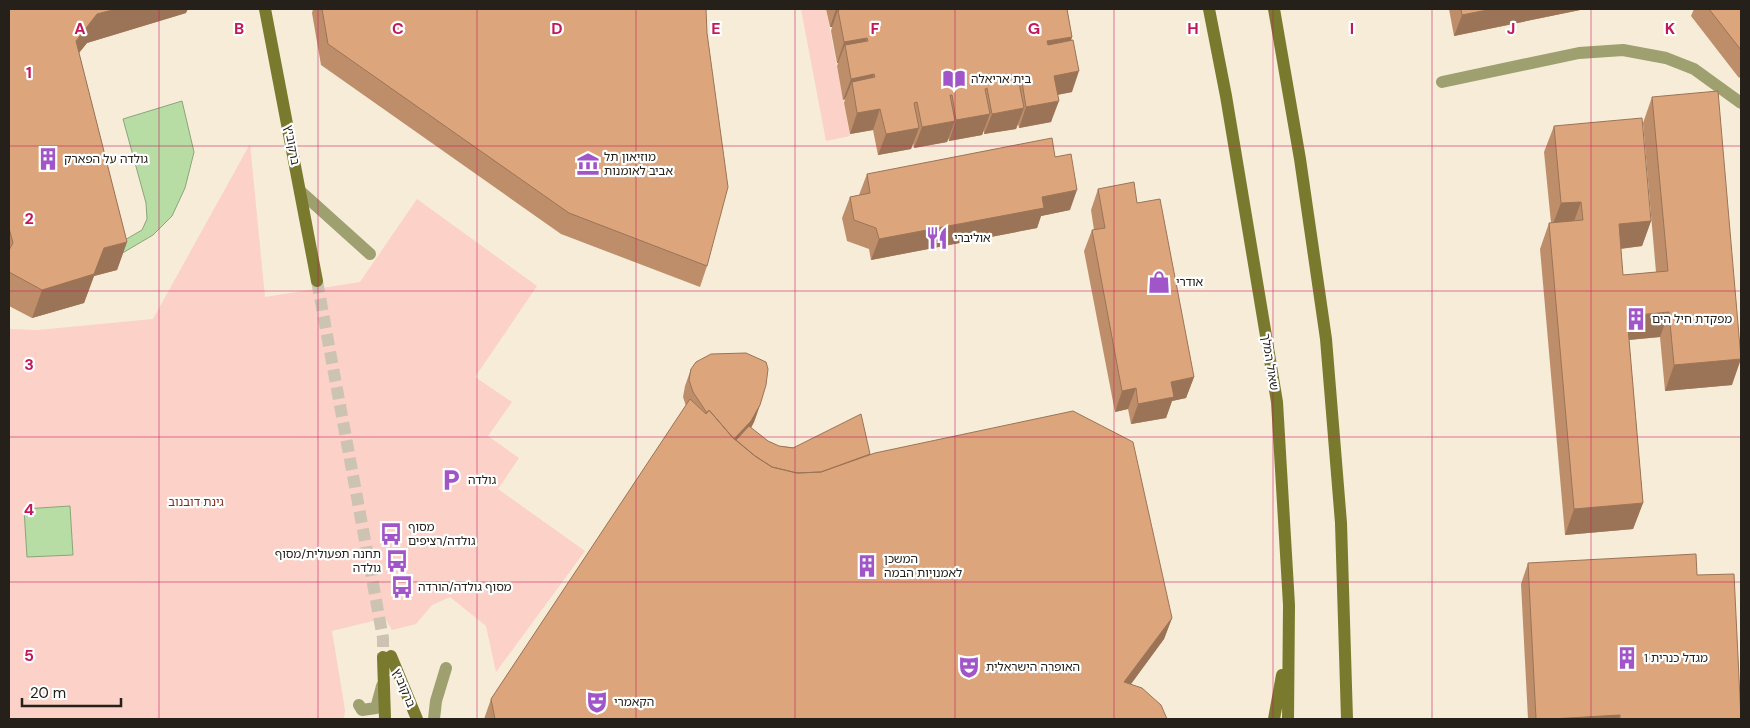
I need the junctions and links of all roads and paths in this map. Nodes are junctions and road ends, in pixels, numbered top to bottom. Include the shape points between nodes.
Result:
1 (265, 9) edge
2 (1209, 9) edge
3 (1274, 9) edge
4 (1442, 82) dead end
5 (1741, 103) edge
6 (300, 192) junction
7 (370, 254) dead end
8 (317, 281) tunnel mouth
9 (1289, 605) junction
10 (446, 668) dead end
11 (384, 678) junction
12 (359, 705) dead end
13 (385, 719) edge
14 (417, 719) edge
15 (434, 719) edge
16 (1274, 719) edge
17 (1288, 719) edge
18 (1347, 719) edge

1 - 6 street, ברקוביץ
2 - 9 street, שאול המלך via 1277,402
3 - 18 street via 1326,339 1341,523
4 - 5 lane via 1579,53 1624,50 1666,58 1694,69
6 - 7 lane
6 - 8 street, ברקוביץ
9 - 16 street
9 - 17 street, שאול המלך
10 - 15 lane
11 - 12 lane via 376,708 362,710
11 - 13 street, ברקוביץ
11 - 14 street, ברקוביץ via 387,656

